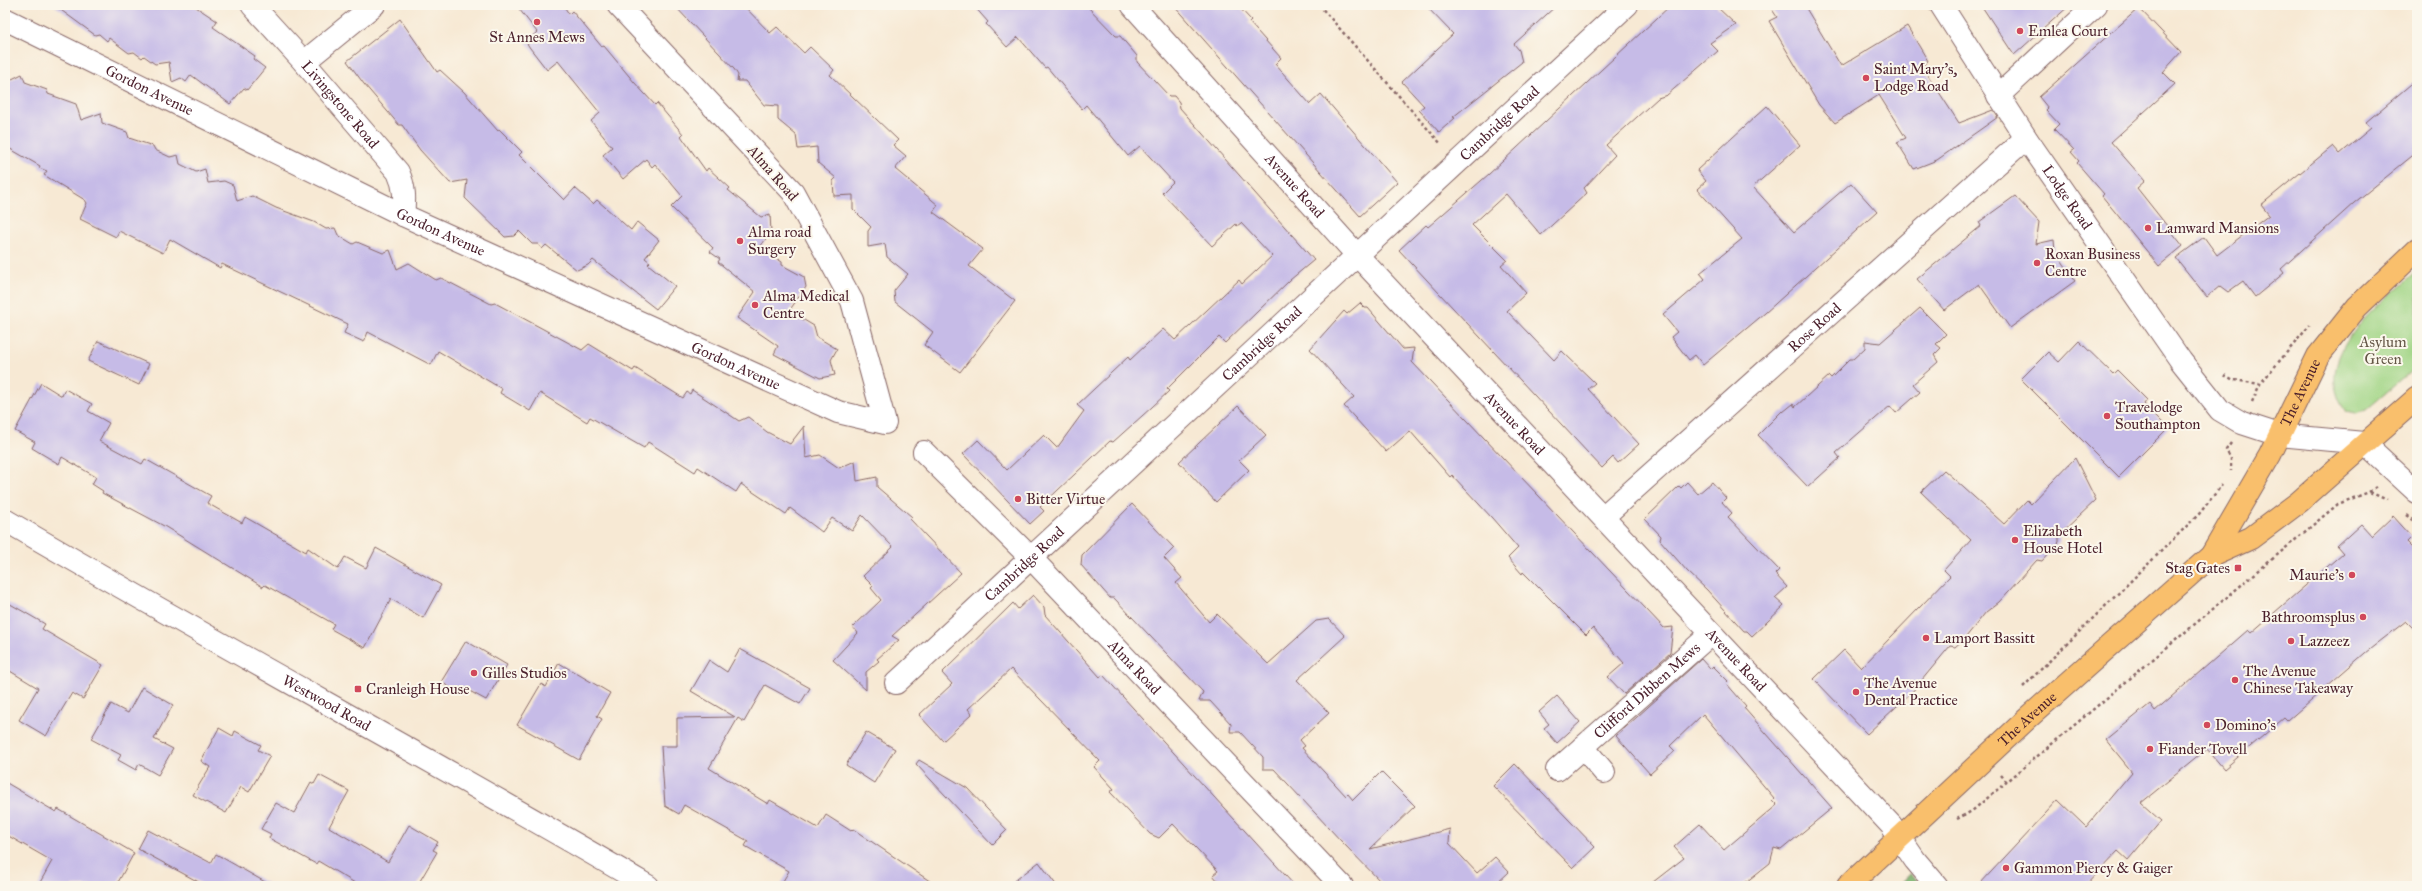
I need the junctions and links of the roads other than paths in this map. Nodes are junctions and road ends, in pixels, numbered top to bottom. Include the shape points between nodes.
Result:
1 (252, 5) edge
2 (374, 5) edge
3 (618, 5) edge
4 (1132, 5) edge
5 (1627, 5) edge
6 (1941, 5) edge
7 (2096, 5) edge
8 (5, 19) edge
9 (304, 62) junction
10 (1998, 96) junction
11 (2026, 138) junction
12 (403, 215) junction
13 (2417, 250) edge
14 (1357, 255) junction
15 (2417, 398) edge
16 (885, 423) joint
17 (2279, 435) junction
18 (2364, 443) junction
19 (924, 452) dead end
20 (2417, 492) edge
21 (1603, 518) junction
22 (5, 520) edge
23 (2211, 556) junction
24 (1031, 558) junction
25 (1711, 634) junction
26 (896, 683) dead end
27 (1583, 747) junction
28 (1557, 770) dead end
29 (1604, 772) dead end
30 (1900, 837) junction
31 (648, 886) edge
32 (1342, 886) edge
33 (1848, 886) edge
34 (1937, 886) edge

1 - 9 street, Livingstone Road
2 - 9 street
3 - 16 street, Alma Road via 793,192 852,301
4 - 14 street, Avenue Road
5 - 14 street, Cambridge Road
6 - 10 street, Lodge Road
7 - 10 street
8 - 12 street, Gordon Avenue
9 - 12 street, Livingstone Road via 398,172 403,183 405,199
10 - 11 street, Lodge Road
11 - 17 street, Lodge Road via 2208,397 2232,418
11 - 21 street, Rose Road
12 - 16 street, Gordon Avenue via 838,412
13 - 17 main road, The Avenue via 2357,307 2318,356
14 - 21 street, Avenue Road
14 - 24 street, Cambridge Road
15 - 18 main road, The Avenue
17 - 18 street, Lodge Road
17 - 23 main road, The Avenue
18 - 20 street
18 - 23 main road, The Avenue via 2276,520 2251,538
19 - 24 street, Alma Road
21 - 25 street, Avenue Road
22 - 31 street, Westwood Road via 308,694 519,810
23 - 30 main road, The Avenue via 2029,717
24 - 26 street, Cambridge Road
24 - 32 street, Alma Road
25 - 27 street, Clifford Dibben Mews
25 - 30 street, Avenue Road
27 - 28 street, Clifford Dibben Mews
27 - 29 street, Clifford Dibben Mews
30 - 33 main road, The Avenue
30 - 34 street, Avenue Road

